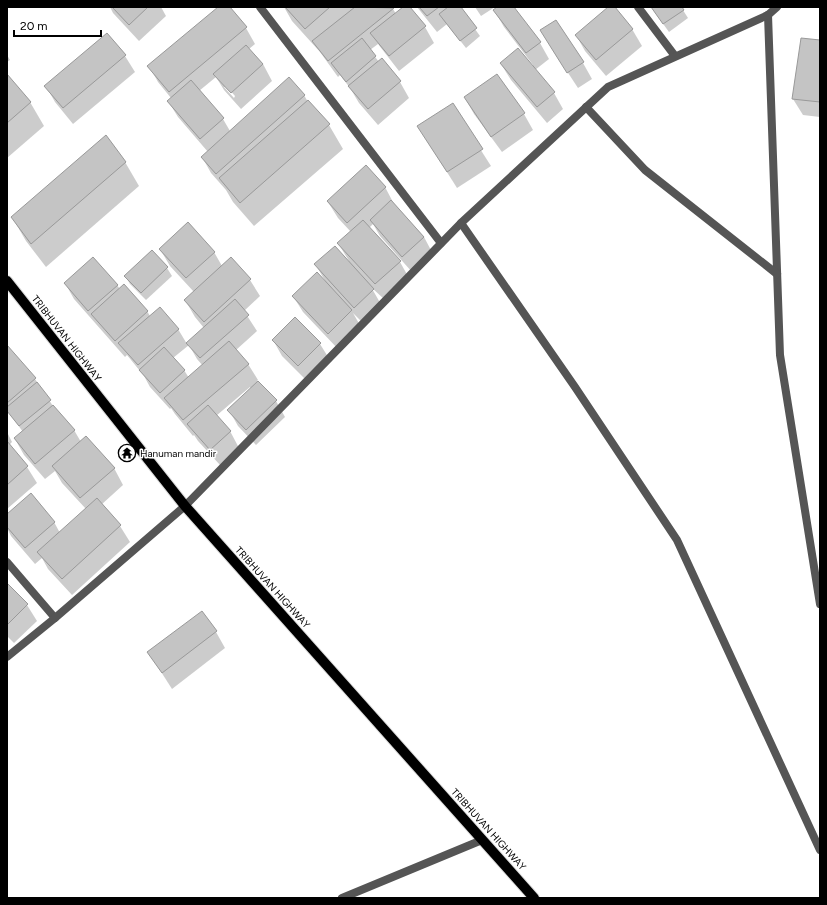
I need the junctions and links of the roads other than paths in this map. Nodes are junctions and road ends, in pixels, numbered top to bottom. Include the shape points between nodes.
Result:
1 (260, 7) edge
2 (638, 7) edge
3 (777, 7) edge
4 (768, 15) junction
5 (676, 56) junction
6 (586, 107) junction
7 (461, 222) junction
8 (441, 243) junction
9 (777, 274) junction
10 (7, 281) edge
11 (185, 506) junction
12 (7, 562) edge
13 (820, 604) edge
14 (55, 618) junction
15 (7, 657) edge
16 (482, 840) junction
17 (820, 850) edge
18 (342, 898) edge
19 (534, 898) edge

1 - 8 street
2 - 5 street
3 - 4 street
4 - 5 street
4 - 9 street
5 - 6 street via 608,87
6 - 7 street
6 - 9 street via 645,170
7 - 8 street
7 - 17 street via 678,540
8 - 11 street
9 - 13 street via 780,355
10 - 11 main road, TRIBHUVAN HIGHWAY
11 - 14 street
11 - 16 main road, TRIBHUVAN HIGHWAY
12 - 14 street
14 - 15 street
16 - 18 street
16 - 19 main road, TRIBHUVAN HIGHWAY

